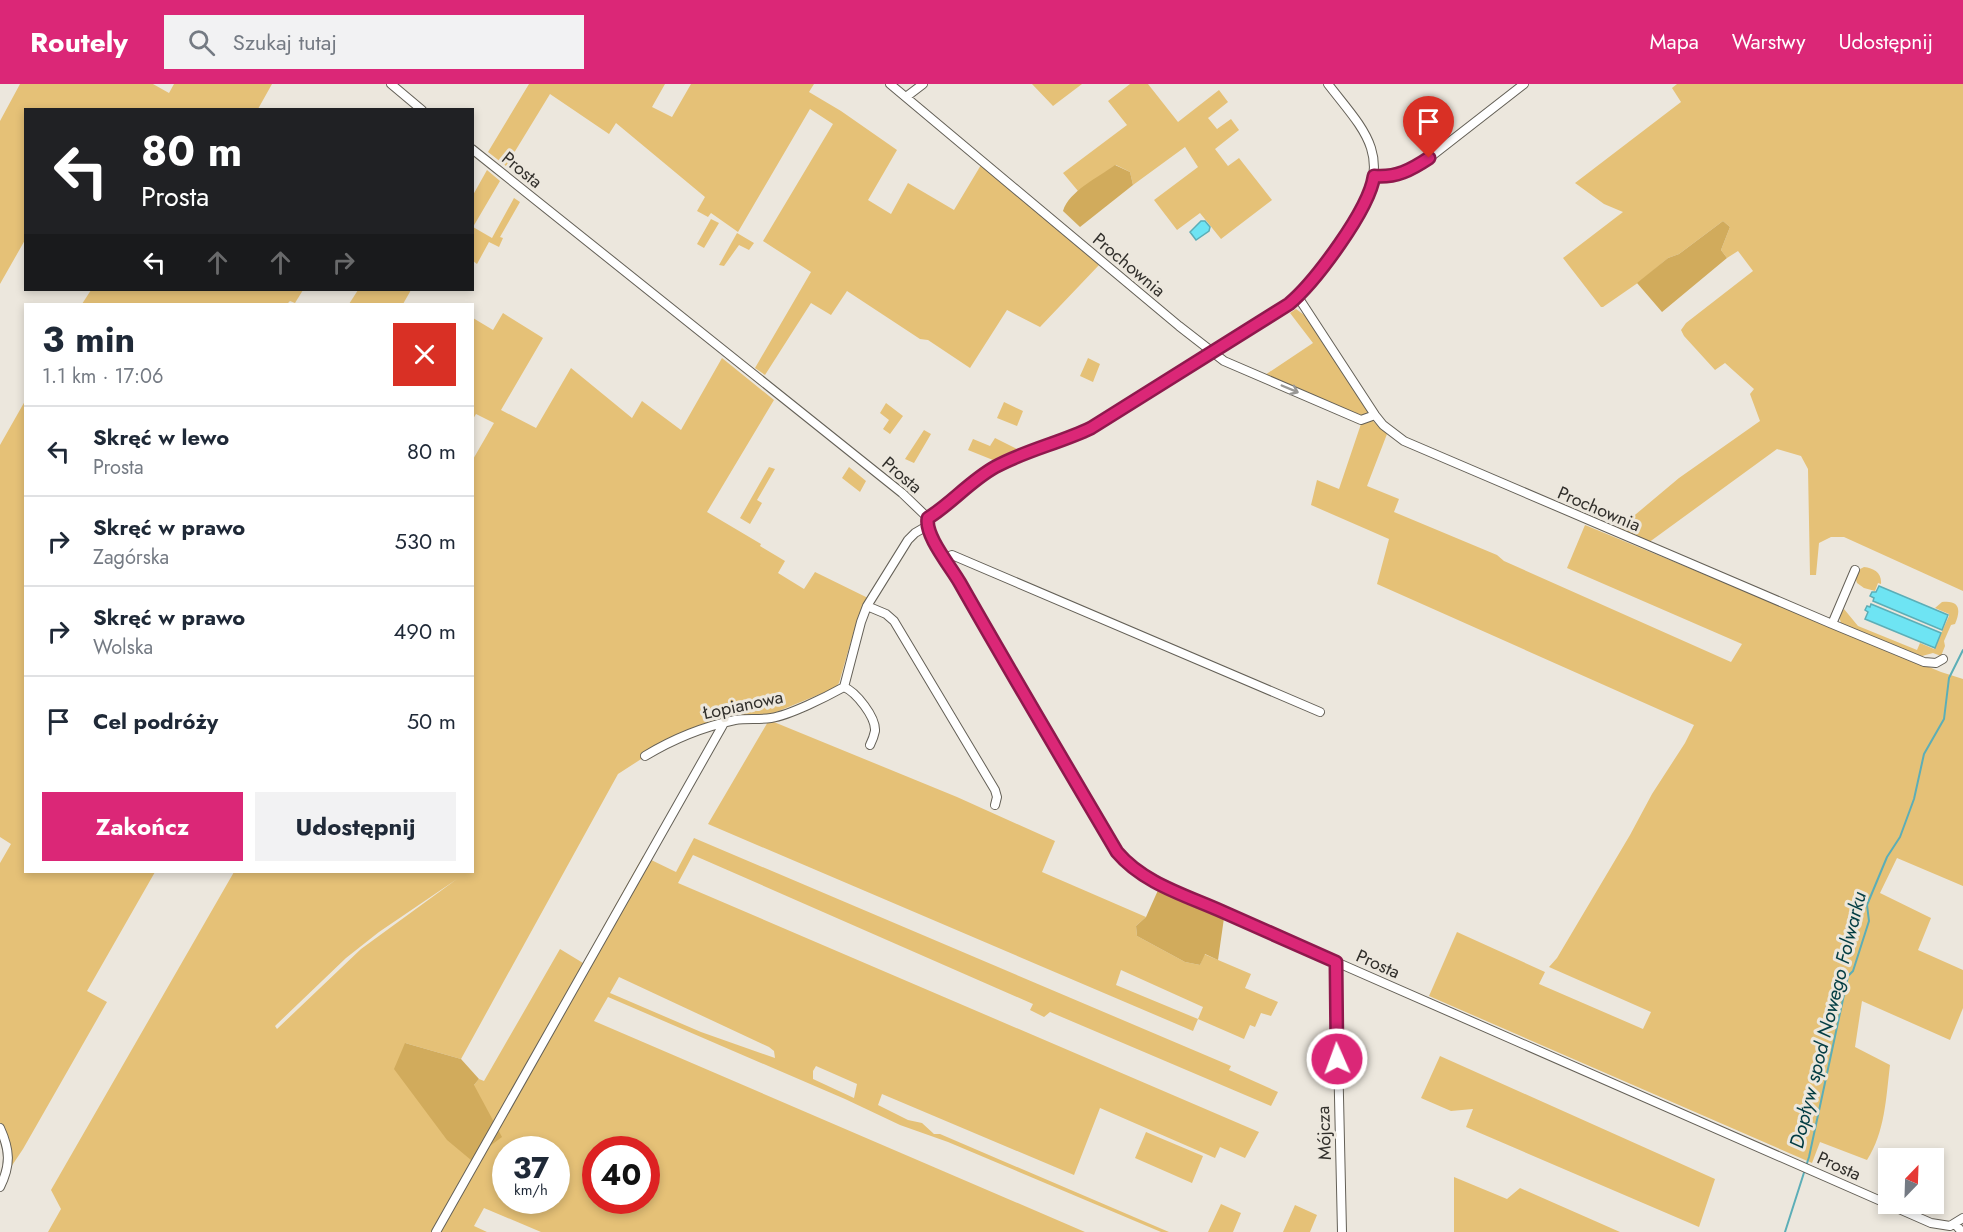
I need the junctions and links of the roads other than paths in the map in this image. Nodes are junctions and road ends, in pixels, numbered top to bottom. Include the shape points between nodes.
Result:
1 (391, 84) edge
2 (890, 84) edge
3 (923, 84) edge
4 (1328, 84) edge
5 (1524, 84) edge
6 (906, 97) junction
7 (420, 108) edge
8 (474, 151) edge
9 (1374, 176) junction
10 (1298, 297) junction
11 (1213, 352) junction
12 (1375, 415) junction
13 (928, 522) junction
14 (945, 558) junction
15 (1855, 570) dead end
16 (867, 606) junction
17 (1832, 624) junction
18 (1943, 659) dead end
19 (844, 687) junction
20 (1320, 712) dead end
21 (724, 723) junction
22 (870, 746) dead end
23 (645, 756) dead end
24 (995, 805) dead end
25 (1336, 962) junction
26 (0, 1128) edge
27 (0, 1187) edge
28 (1963, 1218) edge
29 (1955, 1224) junction
30 (436, 1232) edge
31 (1342, 1232) edge
32 (1962, 1232) edge

1 - 7 street
2 - 6 street, Prochownia
3 - 6 street
4 - 9 street via 1368,140 1374,155
5 - 9 street via 1408,172
6 - 11 street, Prochownia
8 - 13 street, Prosta via 902,493
9 - 10 street via 1362,208
10 - 11 street
10 - 12 street, Prochownia
11 -> 12 street, Prochownia via 1224,361 1354,418
11 - 13 street via 1091,428 996,466
12 - 17 street, Prochownia via 1414,447
13 - 14 street, Prosta
13 - 16 street via 908,540
14 - 20 street via 952,555
14 - 25 street, Prosta via 1117,852 1129,866 1169,888
15 - 17 street
16 - 19 street
16 - 24 street via 894,621 995,790
17 - 18 street, Prochownia via 1924,662
19 - 21 street, Łopianowa via 772,718
19 - 22 street via 858,697 874,725
21 - 23 street, Łopianowa via 692,732
21 - 30 street
25 - 29 street, Prosta via 1931,1223 1947,1227
25 - 31 street, Mójcza
26 - 27 street via 8,1149 7,1173
28 - 29 street
29 - 32 street

